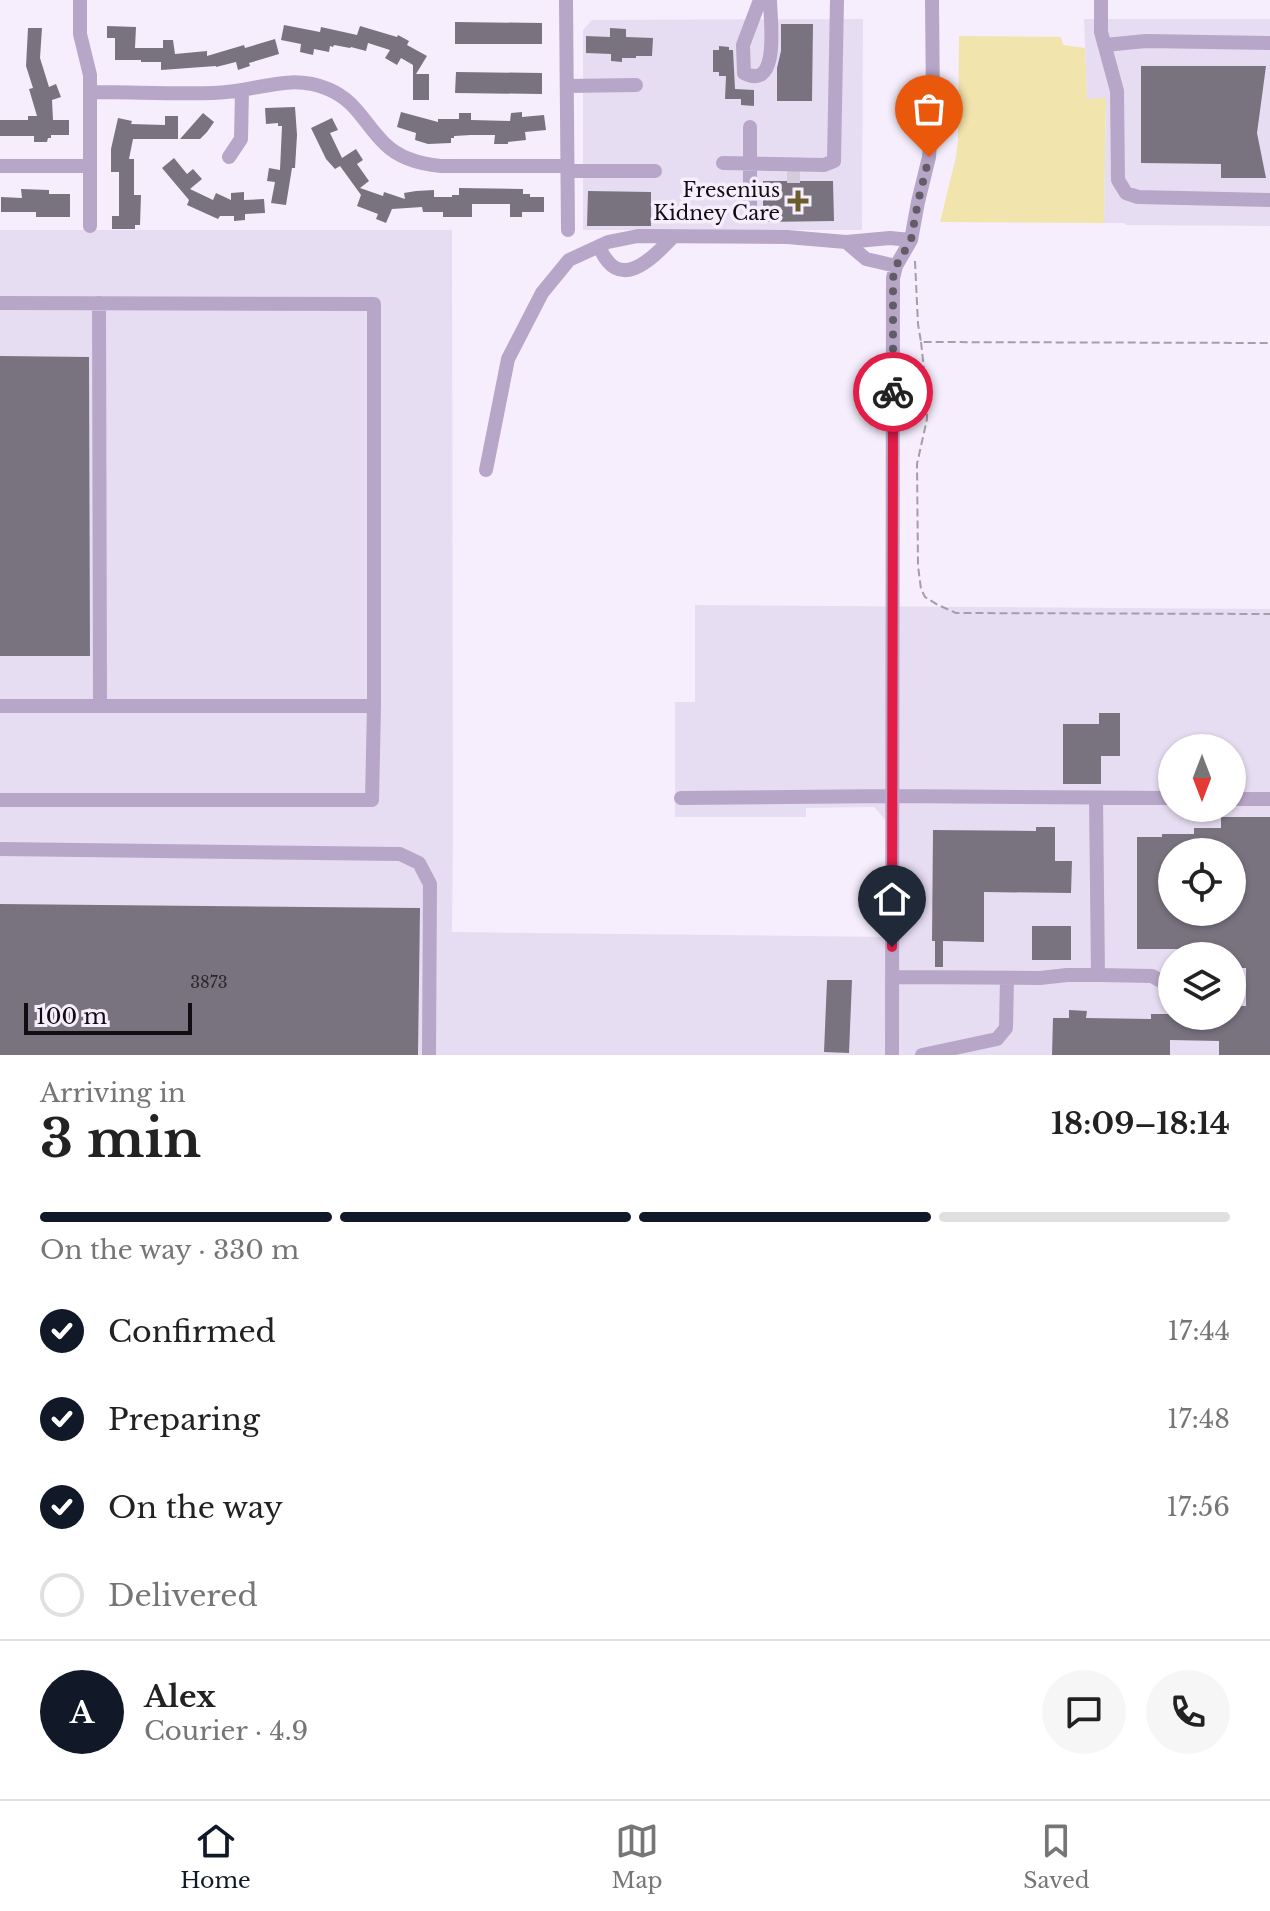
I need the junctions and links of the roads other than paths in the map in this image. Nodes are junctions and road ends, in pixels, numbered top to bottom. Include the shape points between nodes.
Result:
1 (80, 0) edge
2 (566, 0) edge
3 (760, 0) edge
4 (770, 0) edge
5 (837, 0) edge
6 (932, 0) edge
7 (1101, 0) edge
8 (1270, 43) edge
9 (1105, 45) junction
10 (636, 85) dead end
11 (567, 86) junction
12 (242, 91) junction
13 (91, 92) junction
14 (366, 95) dead end
15 (357, 108) junction
16 (750, 127) dead end
17 (229, 157) dead end
18 (750, 162) junction
19 (723, 163) dead end
20 (775, 163) junction
21 (815, 164) junction
22 (0, 166) edge
23 (90, 166) junction
24 (567, 168) junction
25 (655, 171) dead end
26 (1270, 200) edge
27 (750, 207) dead end
28 (90, 226) dead end
29 (568, 230) dead end
30 (673, 237) junction
31 (911, 240) junction
32 (846, 242) junction
33 (599, 246) junction
34 (896, 266) junction
35 (0, 303) edge
36 (99, 303) junction
37 (486, 470) dead end
38 (100, 705) junction
39 (0, 706) edge
40 (374, 706) junction
41 (892, 796) junction
42 (681, 798) dead end
43 (1096, 798) junction
44 (1158, 798) edge
45 (1246, 799) edge
46 (1270, 799) edge
47 (0, 800) edge
48 (0, 849) edge
49 (1098, 975) junction
50 (893, 977) junction
51 (1007, 978) junction
52 (1158, 979) edge
53 (429, 1055) edge
54 (892, 1055) edge
55 (922, 1055) edge

1 - 13 street via 80,34
2 - 11 street
3 - 4 street via 743,45 748,76 763,73 769,64
5 - 21 street via 834,161
6 - 31 street via 931,141
7 - 9 street
8 - 9 street
9 - 26 street via 1117,91 1118,180 1126,193
10 - 11 street
11 - 24 street
12 - 13 street
12 - 15 street via 285,81 305,83 330,89
12 - 17 street via 241,139
13 - 23 street
14 - 15 street
15 - 24 street via 384,143 424,164
16 - 18 street
18 - 19 street
18 - 20 street
18 - 27 street
20 - 21 street
20 - 21 street via 793,176
22 - 23 street
23 - 28 street
24 - 25 street
24 - 29 street
30 - 32 street
30 - 33 street via 638,236
30 - 33 street via 635,269 613,268
31 - 32 street
31 - 34 street
32 - 34 street via 866,259
33 - 37 street via 569,260 542,293 508,359
34 - 41 street
35 - 36 street
36 - 38 street
36 - 40 street via 374,304
38 - 39 street
38 - 40 street
40 - 47 street via 372,800
41 - 42 street
41 - 43 street
41 - 50 street
43 - 44 street
43 - 49 street
45 - 46 street
48 - 53 street via 400,854 419,863 430,884
49 - 51 street
49 - 52 street
50 - 51 street
50 - 54 street
51 - 55 street via 1006,1028 997,1039

